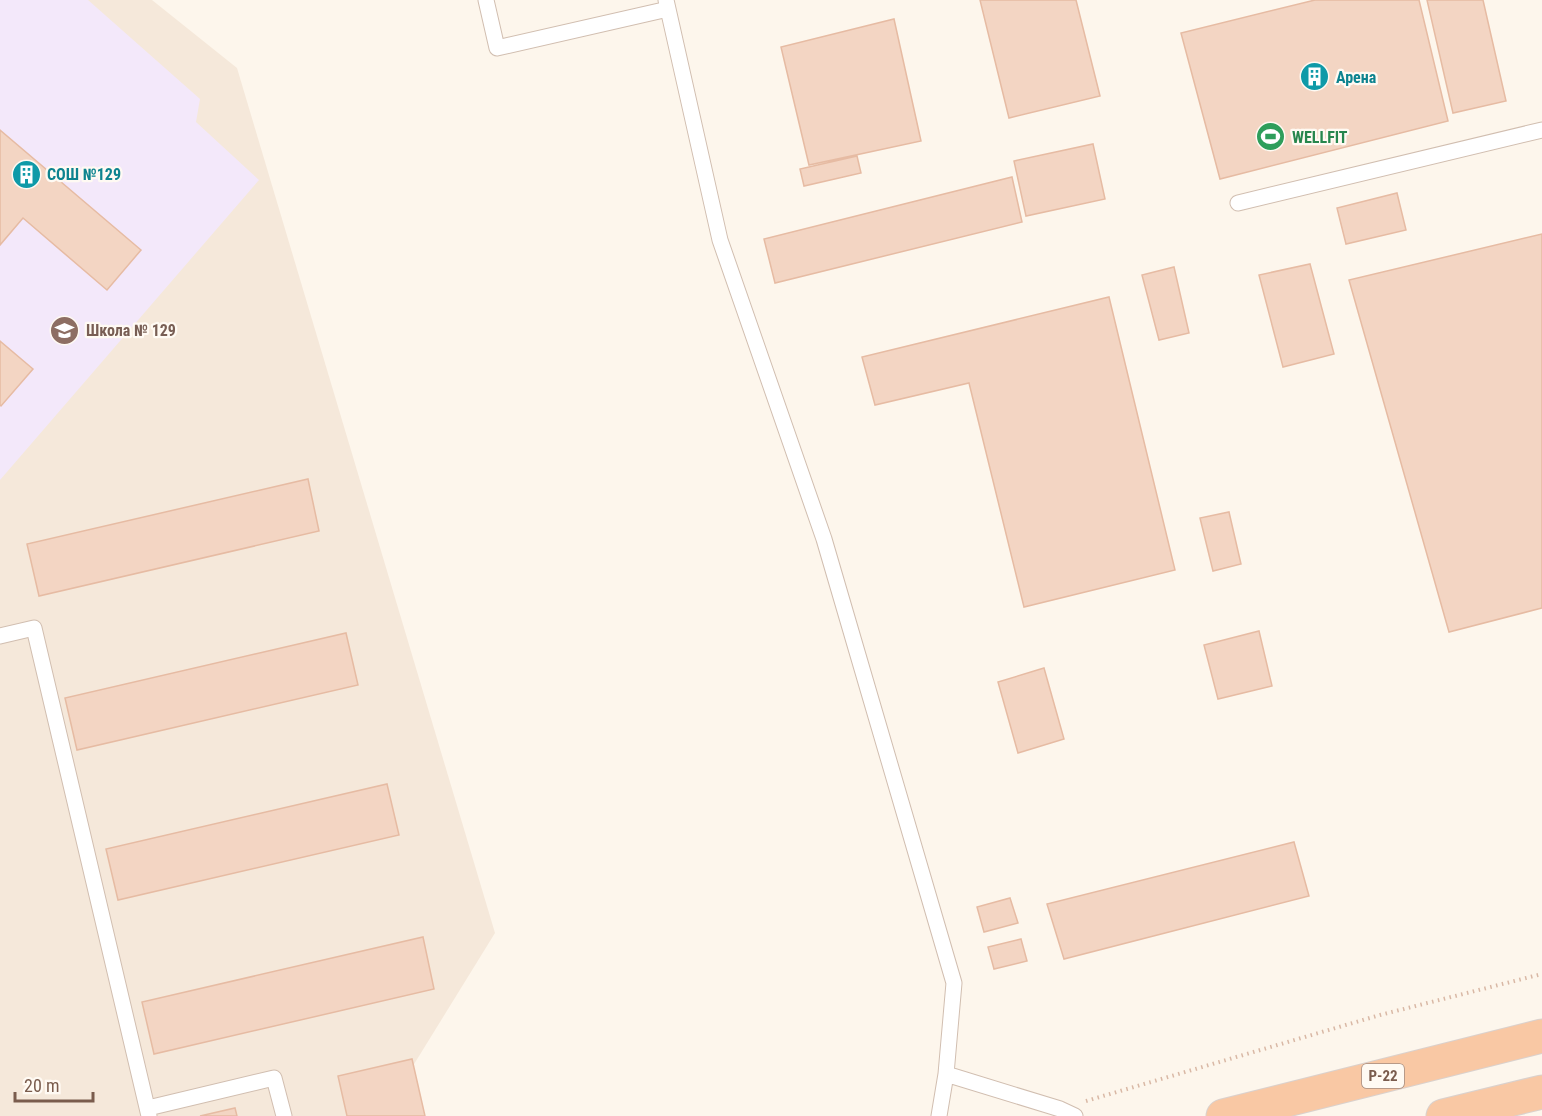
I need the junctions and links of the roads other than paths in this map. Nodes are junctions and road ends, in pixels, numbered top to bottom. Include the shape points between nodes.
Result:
1 (486, 0) edge
2 (667, 4) edge
3 (1542, 130) edge
4 (1238, 203) dead end
5 (0, 636) edge
6 (1542, 1036) edge
7 (946, 1074) junction
8 (1542, 1092) edge
9 (148, 1112) edge
10 (284, 1116) edge
11 (939, 1116) edge
12 (1076, 1116) edge
13 (1223, 1116) edge
14 (1443, 1116) edge

1 - 2 lane via 497,48
2 - 7 lane via 720,240 824,539 954,983
3 - 4 lane
5 - 9 lane via 34,628
6 - 13 highway, Р-22
7 - 11 lane
7 - 12 lane
8 - 14 highway
9 - 10 lane via 274,1078

